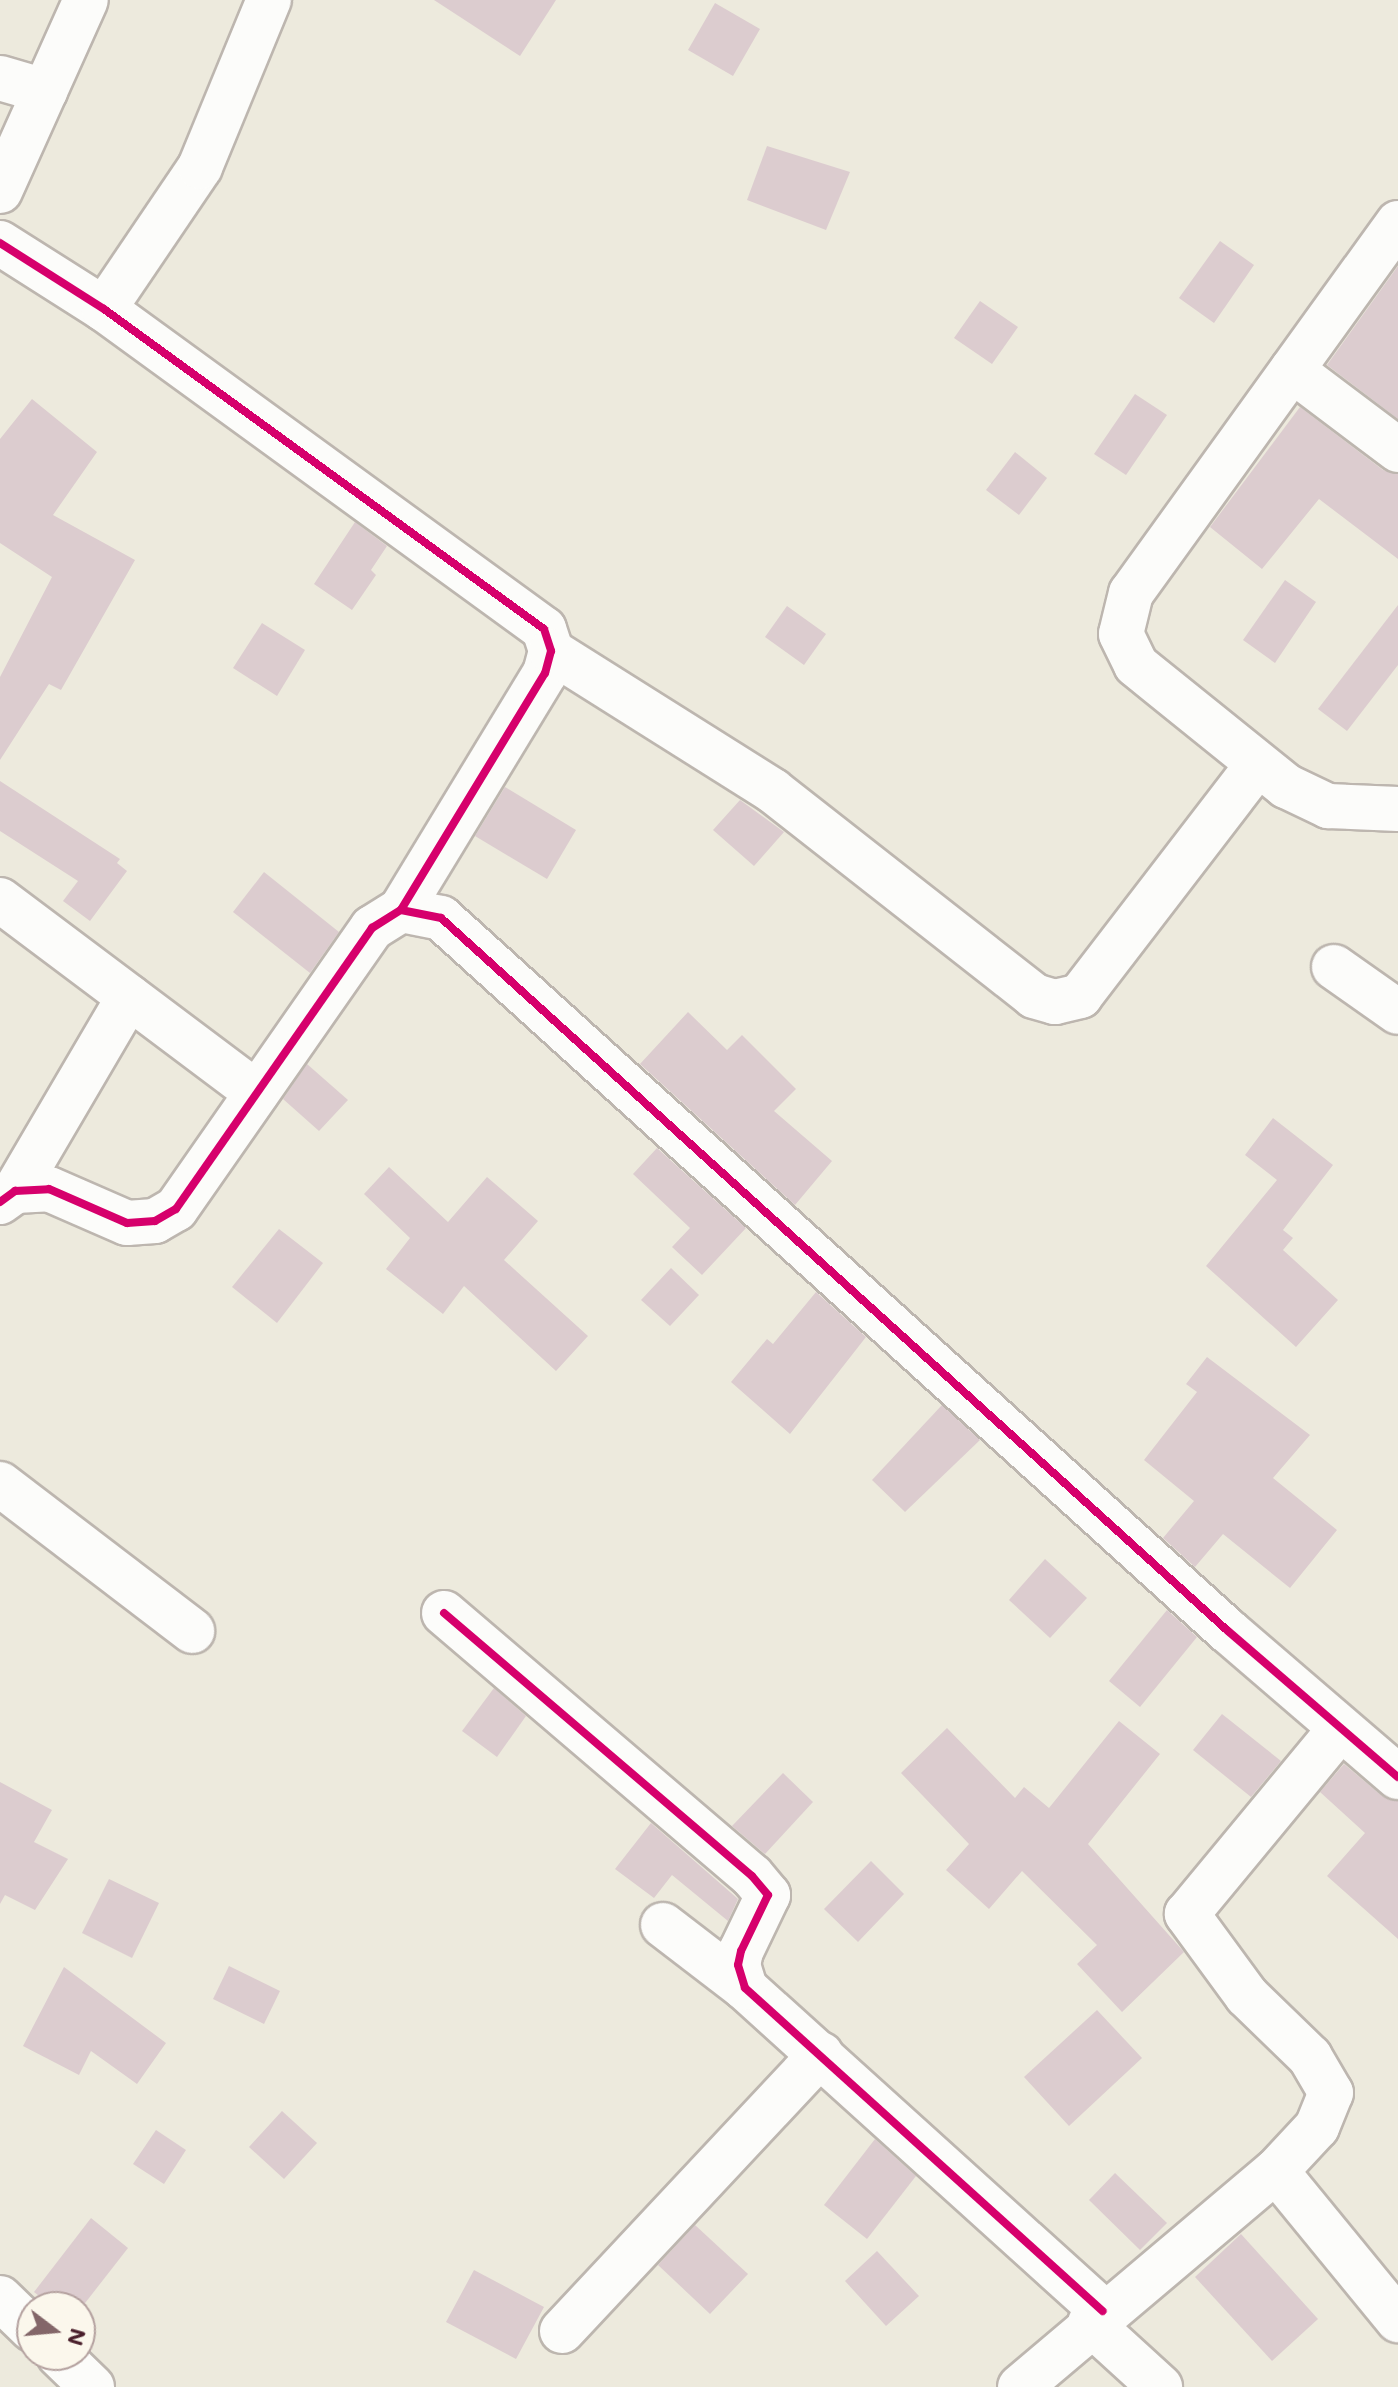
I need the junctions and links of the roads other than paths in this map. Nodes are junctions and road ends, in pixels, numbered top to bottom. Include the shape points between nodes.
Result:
1 (86, 0) edge
2 (269, 0) edge
3 (0, 78) edge
4 (45, 91) junction
5 (0, 191) edge
6 (1398, 223) edge
7 (0, 243) edge
8 (104, 309) junction
9 (1292, 370) junction
10 (1398, 450) edge
11 (551, 651) junction
12 (1258, 764) junction
13 (1398, 809) edge
14 (0, 900) edge
15 (401, 910) junction
16 (1334, 967) dead end
17 (129, 997) junction
18 (1398, 1012) edge
19 (257, 1093) junction
20 (8, 1196) edge
21 (0, 1484) edge
22 (444, 1613) dead end
23 (192, 1631) dead end
24 (1340, 1729) junction
25 (1398, 1777) edge
26 (663, 1925) dead end
27 (745, 1988) junction
28 (821, 2054) junction
29 (1276, 2171) junction
30 (0, 2298) edge
31 (16, 2314) edge
32 (1097, 2317) junction
33 (1398, 2320) edge
34 (562, 2331) dead end
35 (76, 2371) edge
36 (92, 2387) edge
37 (1020, 2387) edge
38 (1160, 2387) edge

1 - 4 street
2 - 8 street via 200,167
3 - 4 street
4 - 5 street
6 - 9 street
7 - 8 street
8 - 11 street via 544,629
9 - 10 street
9 - 12 street via 1131,593 1121,634 1136,665
11 - 12 street via 773,791 1034,996 1055,1002 1080,996
11 - 15 street via 545,673
12 - 13 street via 1286,786 1328,806
14 - 17 street
15 - 19 street via 372,928
15 - 24 street via 441,918
16 - 18 street
17 - 19 street
17 - 20 street
19 - 20 street via 176,1209 155,1221 127,1223 49,1189
21 - 23 street
22 - 27 street via 768,1895 741,1951 738,1965
24 - 25 street
24 - 29 street via 1187,1914 1247,1996 1310,2057 1331,2093 1317,2127
26 - 27 street
27 - 28 street
28 - 32 street
28 - 34 street
29 - 32 street
29 - 33 street
30 - 31 street
32 - 37 street
32 - 38 street
35 - 36 street

